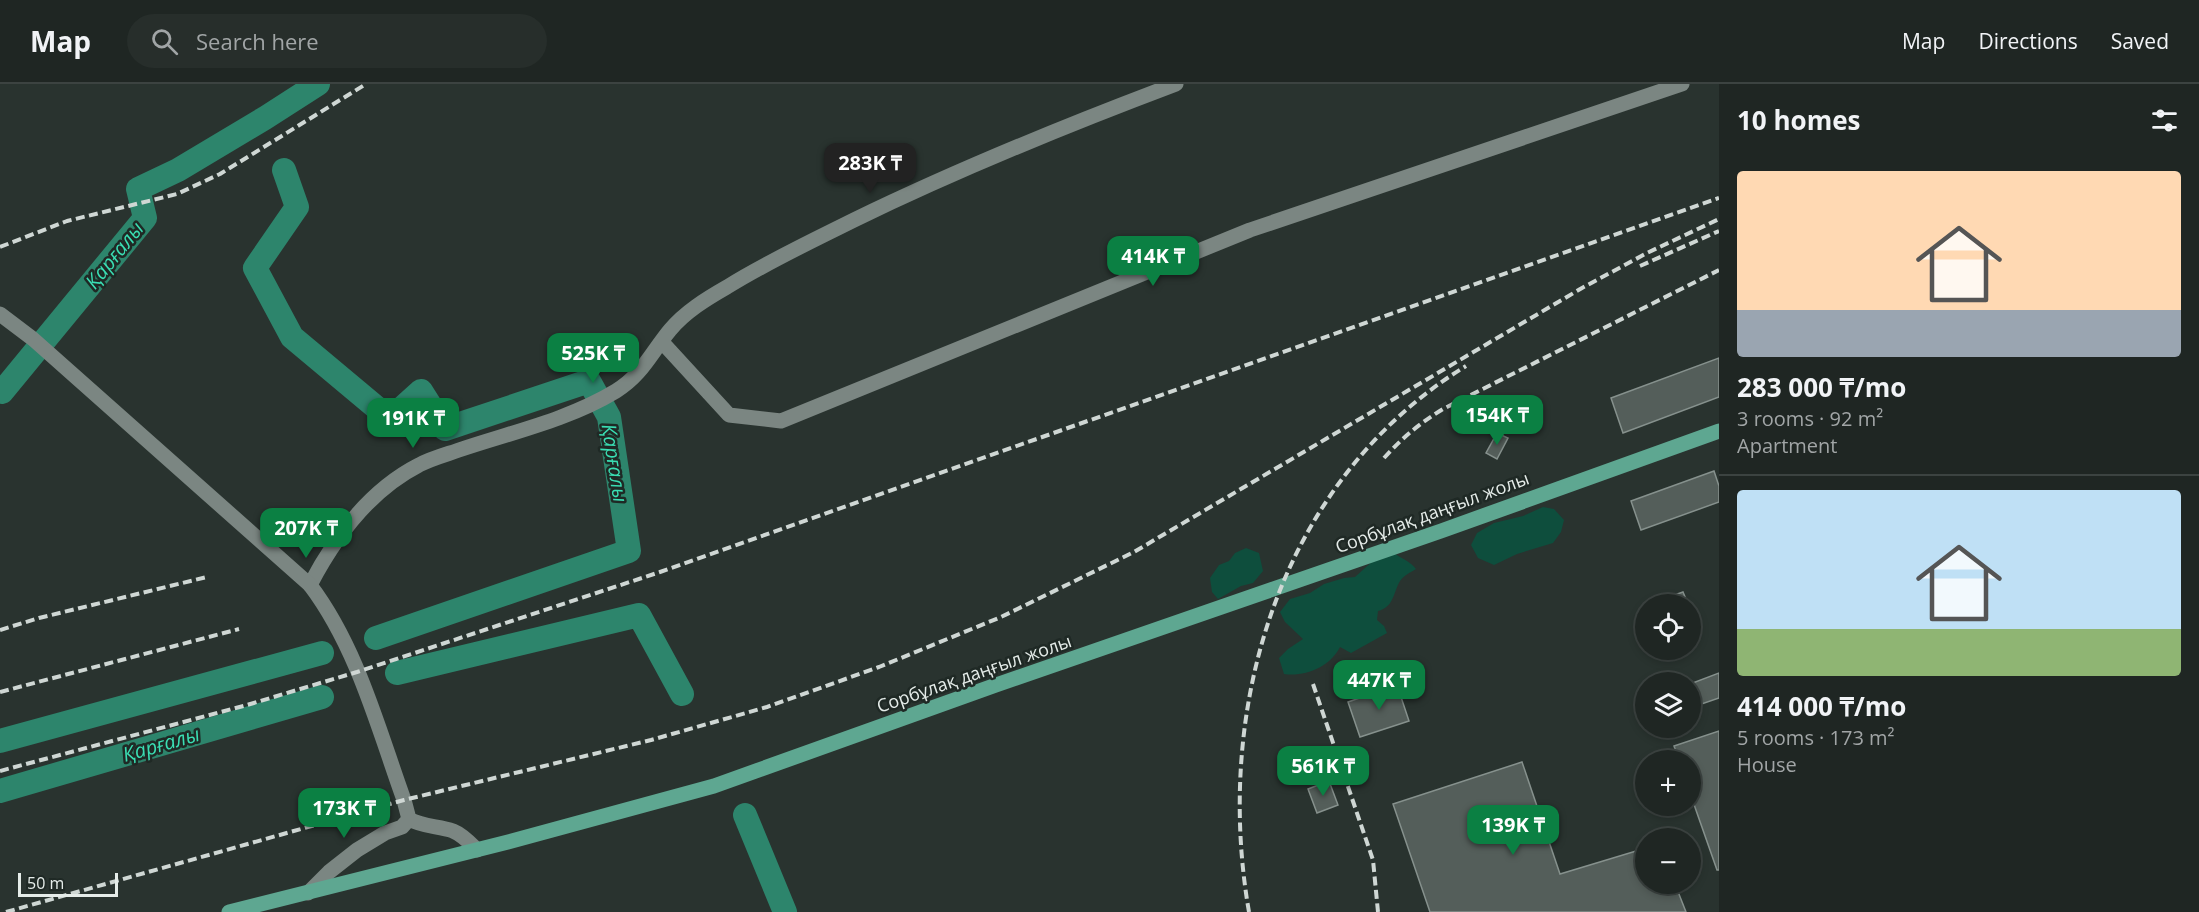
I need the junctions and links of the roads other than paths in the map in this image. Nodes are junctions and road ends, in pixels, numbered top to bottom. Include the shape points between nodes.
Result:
1 (1176, 84) edge
2 (1682, 84) edge
3 (0, 314) edge
4 (662, 342) junction
5 (1719, 431) edge
6 (310, 585) junction
7 (409, 819) junction
8 (477, 850) junction
9 (308, 893) junction
10 (229, 912) edge

1 - 4 street via 928,185 825,235 689,311
2 - 4 street via 1250,230 782,421 729,415
3 - 6 street
4 - 6 street via 641,371 585,408 420,464 394,480 359,512 331,548
5 - 8 main road, Сорбұлақ даңғыл жолы via 714,786
6 - 7 street via 326,606 357,672
7 - 8 street via 454,831
7 - 9 street via 357,850
8 - 9 main road, Сорбұлақ даңғыл жолы
9 - 10 main road, Сорбұлақ даңғыл жолы

